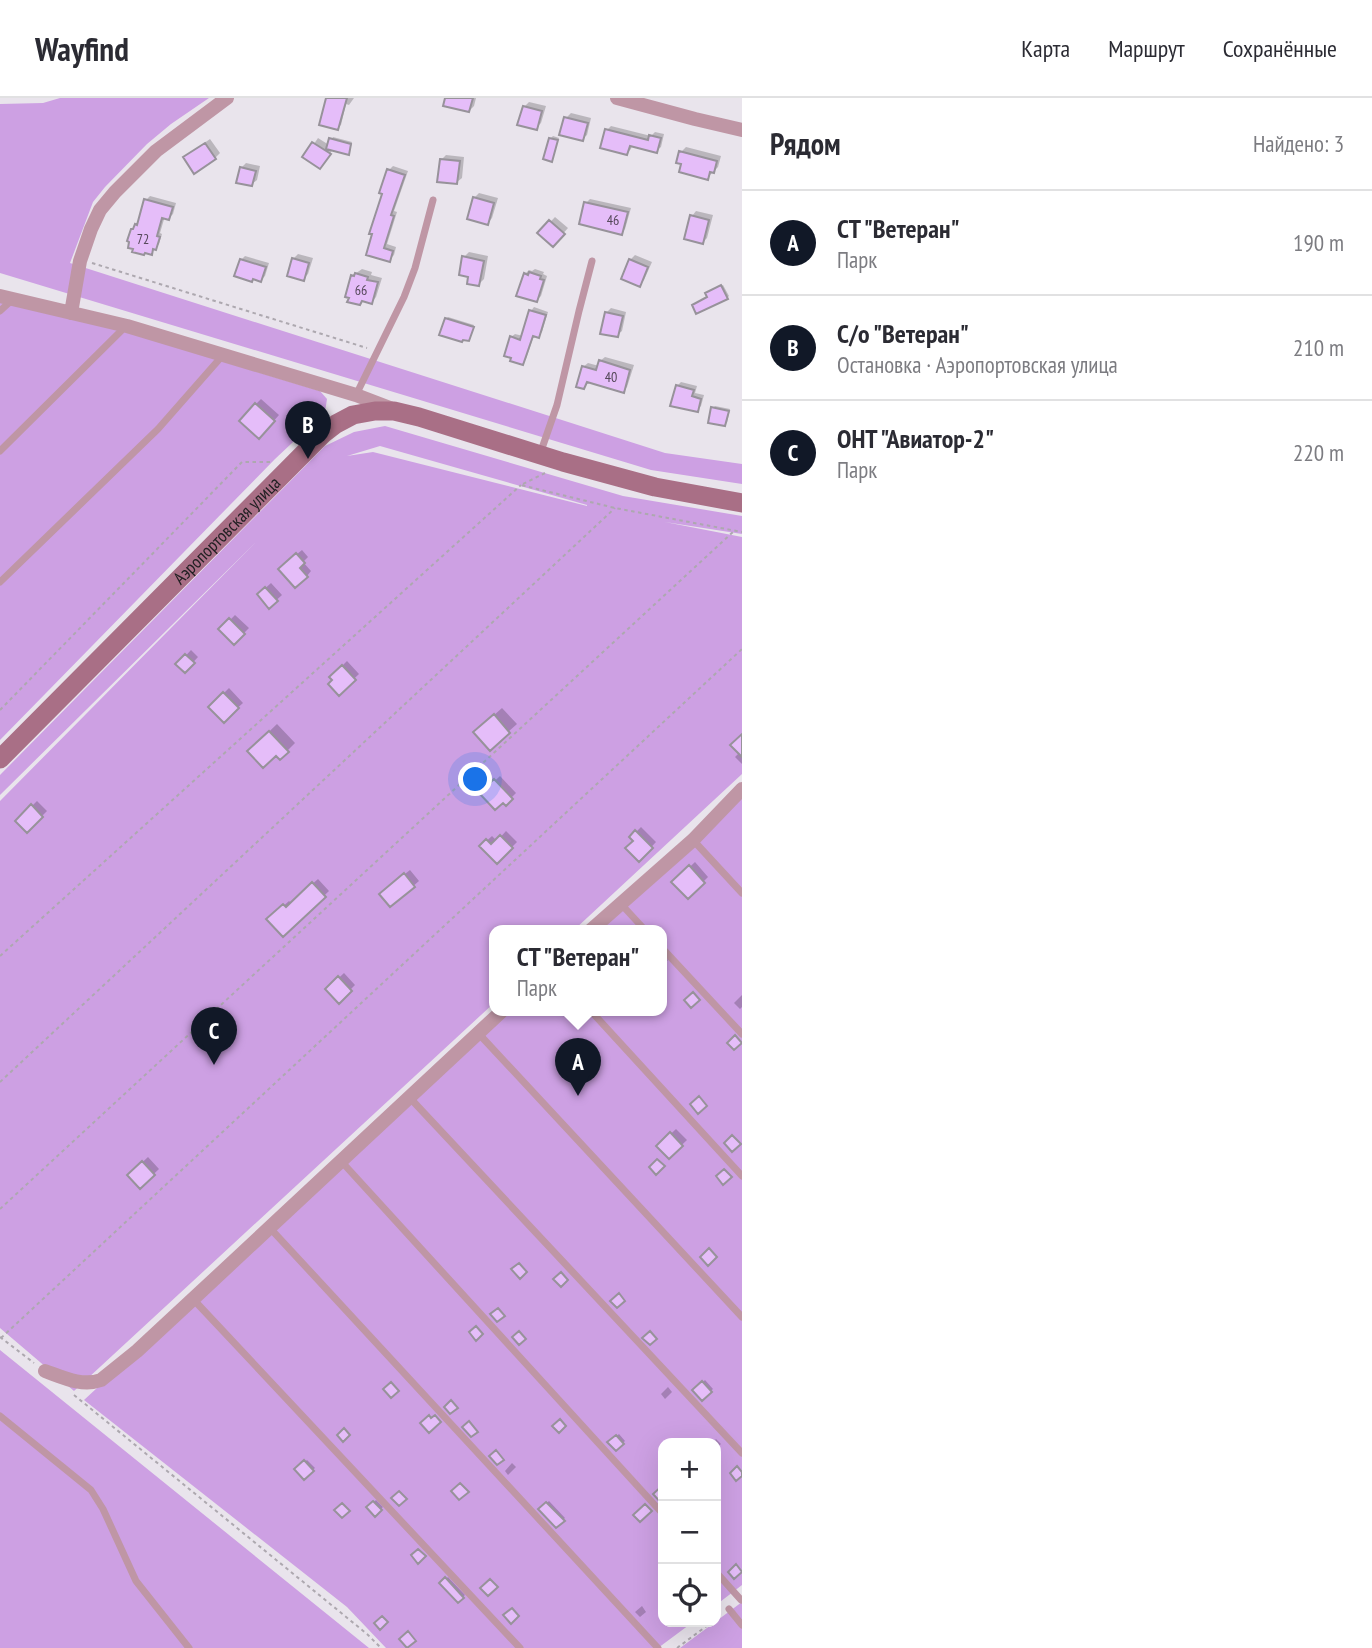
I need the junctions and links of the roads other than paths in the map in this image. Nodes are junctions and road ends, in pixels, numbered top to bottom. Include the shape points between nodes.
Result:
1 (227, 98) edge
2 (617, 98) edge
3 (742, 130) edge
4 (432, 200) dead end
5 (592, 261) dead end
6 (6, 298) edge
7 (0, 312) edge
8 (71, 313) junction
9 (127, 326) junction
10 (223, 354) junction
11 (356, 395) junction
12 (408, 414) junction
13 (0, 452) edge
14 (539, 454) junction
15 (742, 503) edge
16 (0, 582) edge
17 (0, 759) edge
18 (742, 789) edge
19 (693, 841) junction
20 (742, 893) edge
21 (621, 904) junction
22 (597, 925) edge
23 (640, 925) edge
24 (667, 953) edge
25 (497, 1016) edge
26 (595, 1016) edge
27 (479, 1034) junction
28 (742, 1034) edge
29 (410, 1098) junction
30 (341, 1161) junction
31 (742, 1176) edge
32 (269, 1227) junction
33 (193, 1299) junction
34 (742, 1317) edge
35 (45, 1371) road end
36 (0, 1416) edge
37 (742, 1453) edge
38 (658, 1509) edge
39 (721, 1578) edge
40 (741, 1600) edge
41 (729, 1609) dead end
42 (742, 1625) edge
43 (189, 1648) edge
44 (520, 1648) edge
45 (659, 1648) edge

1 - 8 street via 156,150 100,209 80,261
2 - 3 street
4 - 11 lane via 404,298
5 - 14 lane via 557,405
6 - 7 lane
6 - 8 street
8 - 9 street
9 - 10 street
9 - 13 lane
10 - 11 street
10 - 16 lane via 158,429
11 - 12 street
12 - 14 street, Аэропортовская улица
12 - 17 street, Аэропортовская улица via 376,411 353,415 323,434
14 - 15 street, Аэропортовская улица via 655,487
18 - 19 street
19 - 20 lane
19 - 21 street
21 - 22 street
21 - 23 lane
24 - 28 lane
25 - 27 street
26 - 31 lane
27 - 29 street
27 - 34 lane
29 - 30 street
29 - 37 lane
30 - 32 street
30 - 38 lane
32 - 33 street
32 - 45 lane
33 - 35 street via 101,1380 85,1383
33 - 44 lane
36 - 43 lane via 91,1490 136,1581
39 - 40 lane
41 - 42 lane

